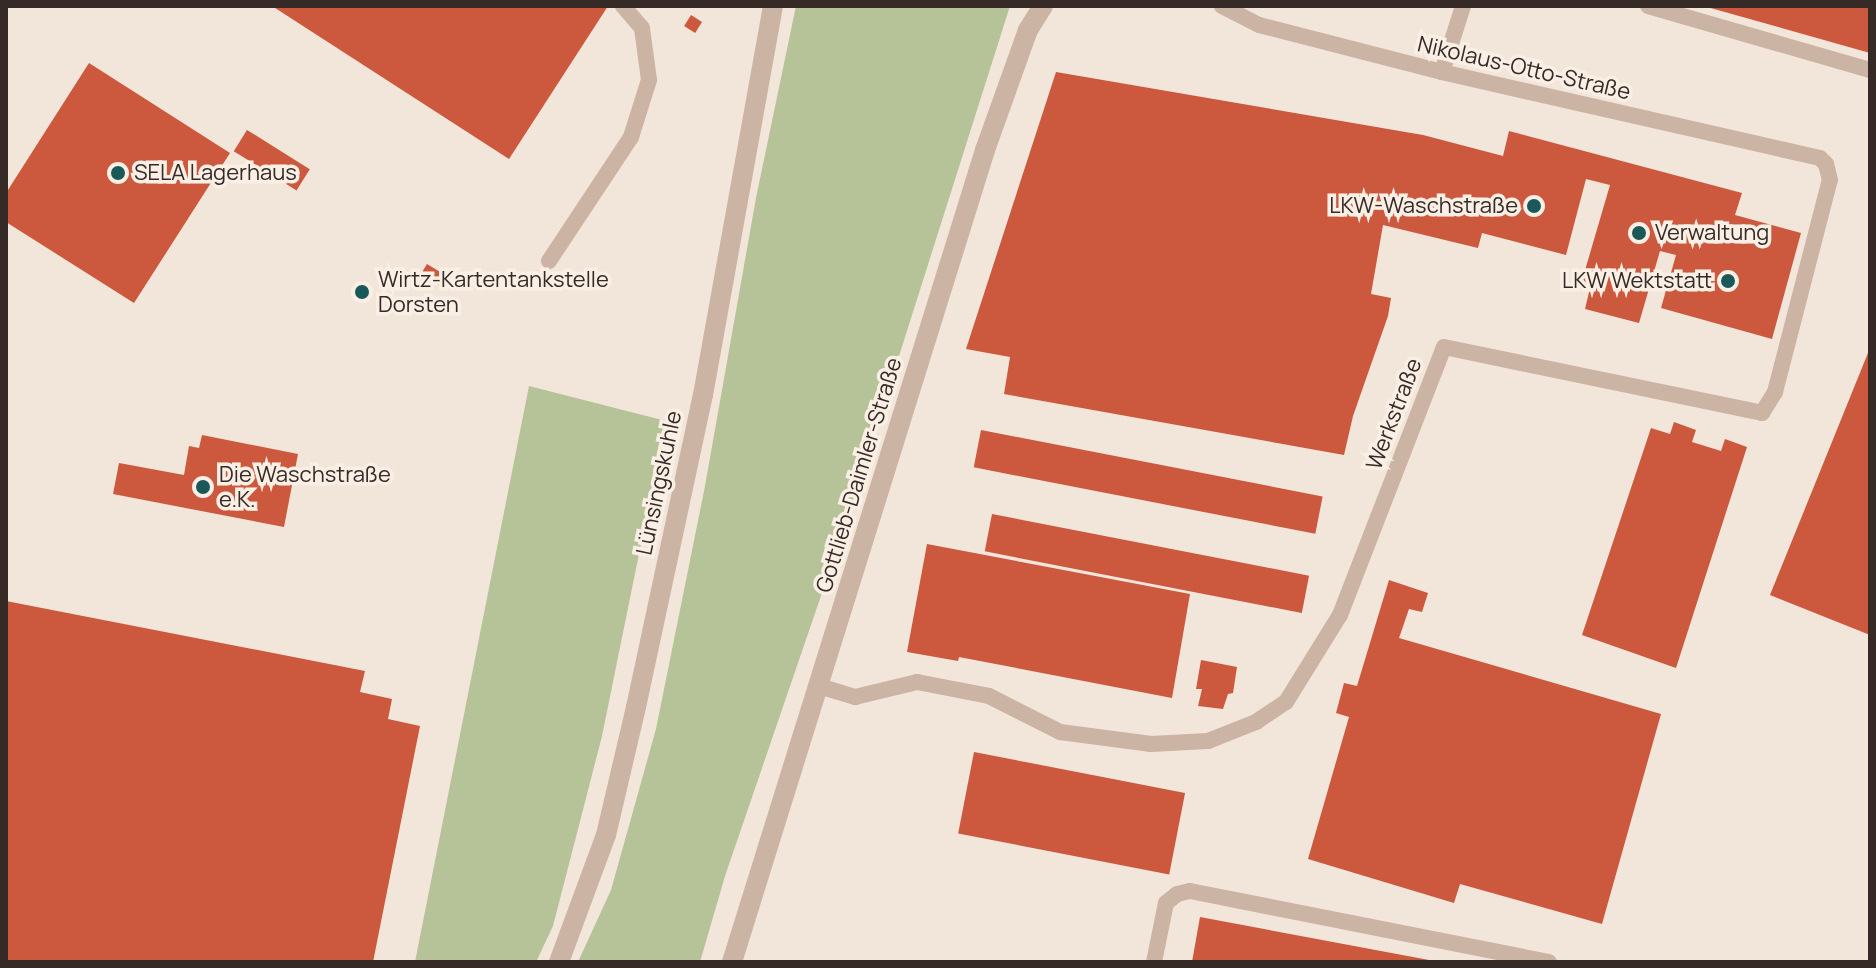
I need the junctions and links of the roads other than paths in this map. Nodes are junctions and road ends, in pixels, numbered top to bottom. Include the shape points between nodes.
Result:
1 (623, 6) edge
2 (773, 6) edge
3 (1043, 6) edge
4 (1222, 6) edge
5 (1463, 6) edge
6 (1648, 6) edge
7 (1870, 70) edge
8 (1442, 72) junction
9 (1820, 158) joint
10 (549, 261) dead end
11 (819, 686) junction
12 (559, 962) edge
13 (732, 962) edge
14 (1154, 962) edge
15 (1549, 962) edge

1 - 10 lane via 642,28 649,80 631,137
2 - 12 street, Lünsingskuhle via 703,395 636,707 606,835
3 - 11 street, Gottlieb-Daimler-Straße via 1028,30 985,150
4 - 8 lane, Nikolaus-Otto-Straße via 1259,25
5 - 8 lane
6 - 7 lane
8 - 9 lane, Nikolaus-Otto-Straße
9 - 11 lane, Werkstraße via 1830,180 1785,367 1762,413 1444,347 1340,615 1286,702 1256,722 1208,741 1151,744 1060,732 989,696 917,682 855,697
11 - 13 street, Gottlieb-Daimler-Straße
14 - 15 lane via 1166,903 1190,891

